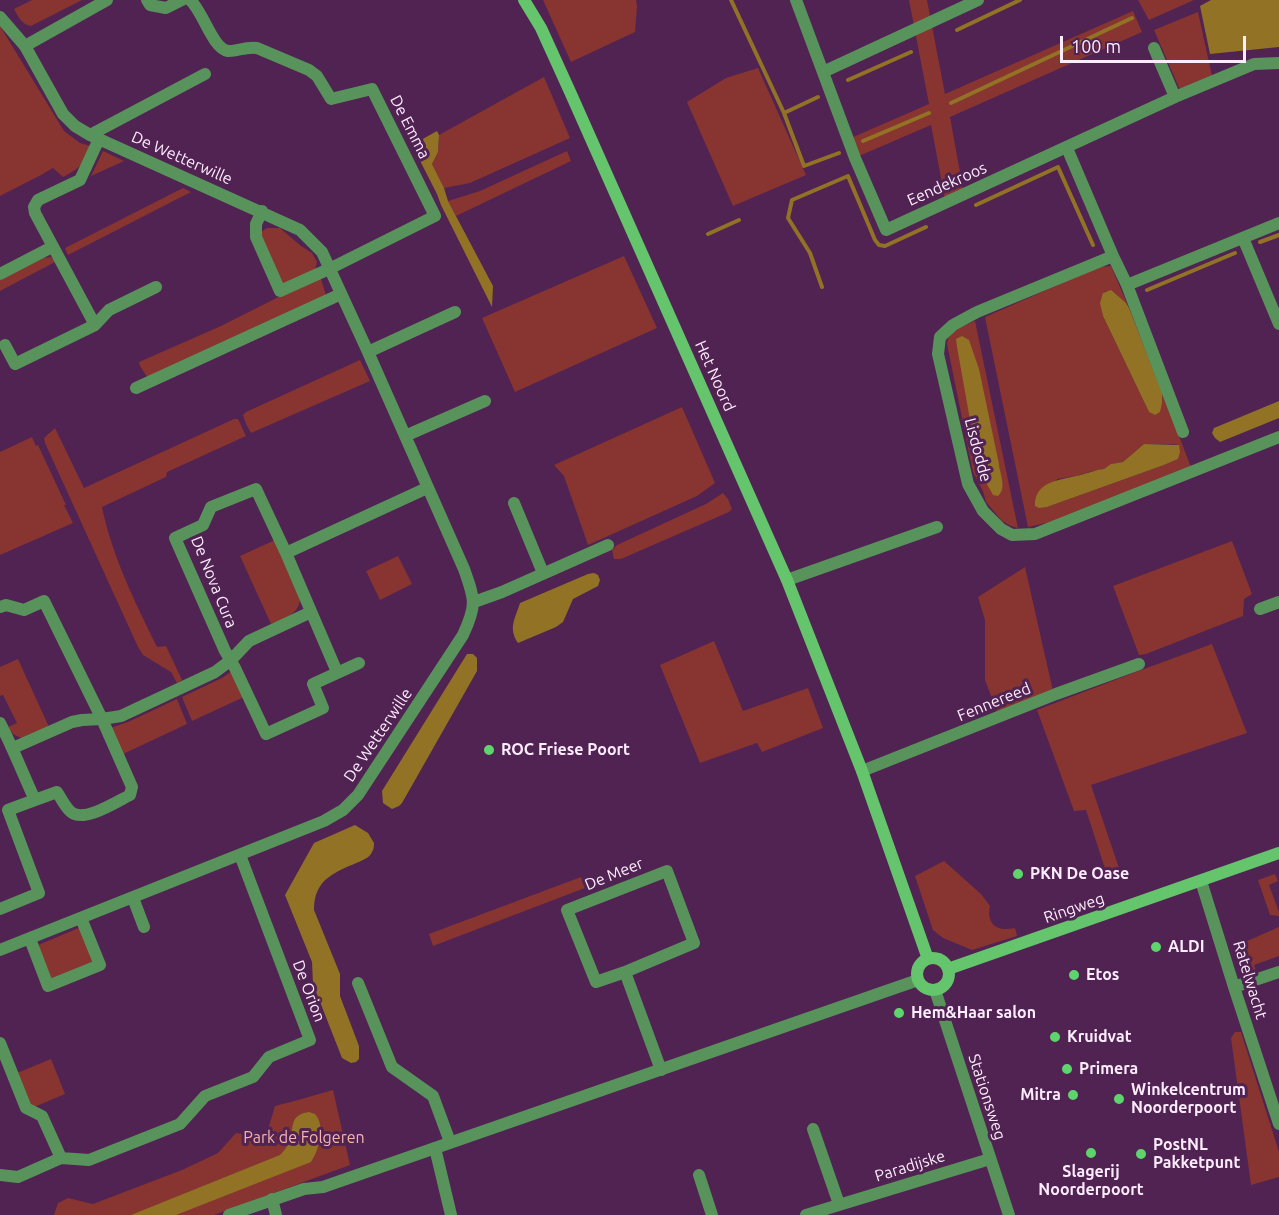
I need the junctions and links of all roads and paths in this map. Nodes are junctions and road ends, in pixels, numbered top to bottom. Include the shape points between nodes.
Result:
1 (107, 0) edge
2 (147, 0) edge
3 (182, 0) edge
4 (190, 0) edge
5 (524, 0) edge
6 (796, 0) edge
7 (978, 0) edge
8 (0, 17) edge
9 (25, 46) junction
10 (1154, 48) dead end
11 (1279, 63) edge
12 (824, 72) junction
13 (205, 74) dead end
14 (1175, 97) junction
15 (94, 137) junction
16 (1066, 148) junction
17 (262, 212) junction
18 (1279, 223) edge
19 (1243, 238) junction
20 (52, 248) junction
21 (1113, 256) junction
22 (329, 269) junction
23 (0, 274) edge
24 (1127, 285) junction
25 (156, 287) dead end
26 (341, 294) junction
27 (455, 312) dead end
28 (1279, 324) edge
29 (95, 325) junction
30 (5, 345) dead end
31 (368, 352) junction
32 (136, 388) dead end
33 (485, 401) dead end
34 (1183, 432) dead end
35 (405, 436) junction
36 (1279, 437) edge
37 (427, 488) junction
38 (514, 503) dead end
39 (937, 527) dead end
40 (608, 545) dead end
41 (286, 553) junction
42 (543, 573) junction
43 (787, 580) junction
44 (1279, 602) edge
45 (474, 603) junction
46 (0, 607) edge
47 (1260, 609) dead end
48 (311, 612) junction
49 (231, 660) junction
50 (359, 663) dead end
51 (1139, 664) dead end
52 (337, 672) junction
53 (102, 719) junction
54 (0, 723) edge
55 (13, 748) junction
56 (862, 771) junction
57 (35, 800) junction
58 (1279, 853) edge
59 (240, 855) junction
60 (1201, 881) junction
61 (133, 898) junction
62 (0, 909) edge
63 (81, 918) junction
64 (144, 927) dead end
65 (30, 939) junction
66 (0, 950) edge
67 (928, 959) junction
68 (948, 969) junction
69 (625, 972) junction
70 (1279, 972) edge
71 (918, 980) junction
72 (358, 982) dead end
73 (1234, 987) junction
74 (935, 990) junction
75 (0, 1043) edge
76 (661, 1070) junction
77 (1279, 1124) edge
78 (813, 1129) dead end
79 (450, 1142) junction
80 (435, 1148) junction
81 (61, 1158) junction
82 (990, 1159) junction
83 (0, 1175) edge
84 (699, 1175) dead end
85 (272, 1199) junction
86 (839, 1204) junction
87 (823, 1213) edge
88 (229, 1215) edge
89 (276, 1215) edge
90 (452, 1215) edge
91 (712, 1215) edge
92 (806, 1215) edge
93 (1009, 1215) edge

1 - 9 street
2 - 3 street via 150,5 166,8
4 - 22 street, De Emma via 221,48 257,48 309,70 331,99 372,89 435,216
5 - 43 main road, Het Noord via 571,94
6 - 12 street, Eendekroos
7 - 12 street
8 - 9 street, De Wetterwille
9 - 15 street, De Wetterwille via 63,114
10 - 14 street
11 - 14 street, Eendekroos via 1254,64
12 - 16 street, Eendekroos via 886,230
13 - 15 street, De Wetterwille
14 - 16 street, Eendekroos
15 - 17 street, De Wetterwille
15 - 20 street via 80,180 38,201 34,207
16 - 21 street
17 - 22 street, De Wetterwille via 300,230 321,252
17 - 22 street via 256,237 280,291
18 - 19 street
19 - 24 street
19 - 28 street
20 - 23 street
20 - 29 street
21 - 24 street
21 - 36 street, Lisdodde via 977,312 940,337 938,354 968,484 982,511 1012,535 1035,534
22 - 26 street, De Wetterwille
24 - 34 street
25 - 29 street via 109,310
26 - 31 street, De Wetterwille
26 - 32 street
27 - 31 street
29 - 30 street via 15,364
31 - 35 street, De Wetterwille
33 - 35 street
35 - 37 street, De Wetterwille
37 - 41 street
37 - 45 street, De Wetterwille via 464,569
38 - 42 street
39 - 43 street
40 - 42 street
41 - 48 street, De Nova Cura
41 - 49 street, De Nova Cura via 256,489 211,507 203,525 175,538
42 - 45 street
43 - 56 main road, Het Noord
44 - 47 street
45 - 59 street, De Wetterwille via 463,635 358,795 324,821
46 - 53 street via 24,610 44,601
48 - 49 street, De Nova Cura via 249,641
48 - 52 street, De Nova Cura
49 - 52 street, De Nova Cura via 266,734 324,708 313,684
49 - 53 street, De Nova Cura via 215,672 121,716
50 - 52 street, De Nova Cura
51 - 56 street, Fennereed
53 - 55 street, De Nova Cura via 72,722
53 - 57 street via 132,787 130,795 77,816 57,792
54 - 55 street
55 - 57 street
56 - 67 main road
57 - 62 street via 8,810 39,893
58 - 60 main road, Ringweg
59 - 61 street, De Wetterwille
59 - 81 street, De Orion via 310,1040 269,1057 254,1077 205,1096 180,1124 89,1160
60 - 68 main road, Ringweg
60 - 73 street, Ratelwacht
61 - 63 street, De Wetterwille
61 - 64 street
63 - 65 street, De Wetterwille
63 - 65 street via 100,965 48,986
65 - 66 street, De Wetterwille
67 - 68 main road via 936,958
67 - 71 main road via 917,971
68 - 74 main road via 946,982
69 - 69 street, De Meer via 596,982 567,910 667,871 694,943
69 - 76 street
70 - 73 street
71 - 74 main road via 925,988
71 - 76 street
72 - 79 street via 392,1067 433,1096
73 - 77 street, Ratelwacht
74 - 82 street, Stationsweg
75 - 81 street via 26,1108 42,1116
76 - 79 street
78 - 86 street
79 - 80 street
80 - 85 street via 323,1187
80 - 90 street
81 - 83 street, De Orion via 18,1177
82 - 86 street, Paradijske
82 - 93 street, Stationsweg
84 - 91 street
85 - 88 street
85 - 89 street
86 - 87 street, Paradijske
87 - 92 street, Paradijske

